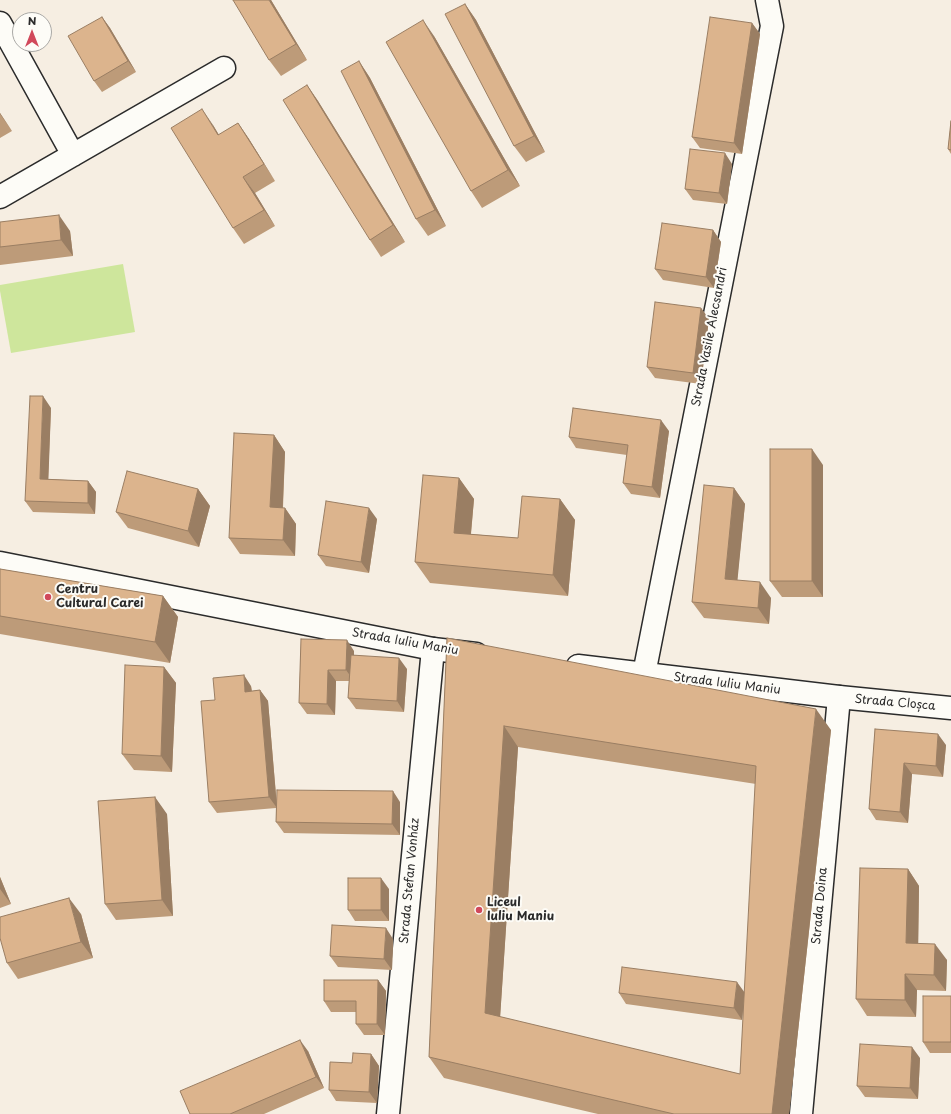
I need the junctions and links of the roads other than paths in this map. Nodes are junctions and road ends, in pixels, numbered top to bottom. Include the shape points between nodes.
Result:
1 (767, 0) edge
2 (0, 23) edge
3 (224, 68) dead end
4 (73, 155) junction
5 (0, 196) edge
6 (0, 563) edge
7 (433, 648) junction
8 (495, 656) edge
9 (558, 663) edge
10 (644, 674) junction
11 (839, 697) junction
12 (951, 708) edge
13 (388, 1114) edge
14 (801, 1114) edge

1 - 10 street, Strada Vasile Alecsandri via 772,26
2 - 4 street
3 - 4 street
4 - 5 street
6 - 7 street, Strada Iuliu Maniu
7 - 8 street, Strada Iuliu Maniu
7 - 13 street, Strada Stefan Vonház
9 - 10 street, Strada Iuliu Maniu
10 - 11 street, Strada Iuliu Maniu
11 - 12 street, Strada Cloșca
11 - 14 street, Strada Doina

